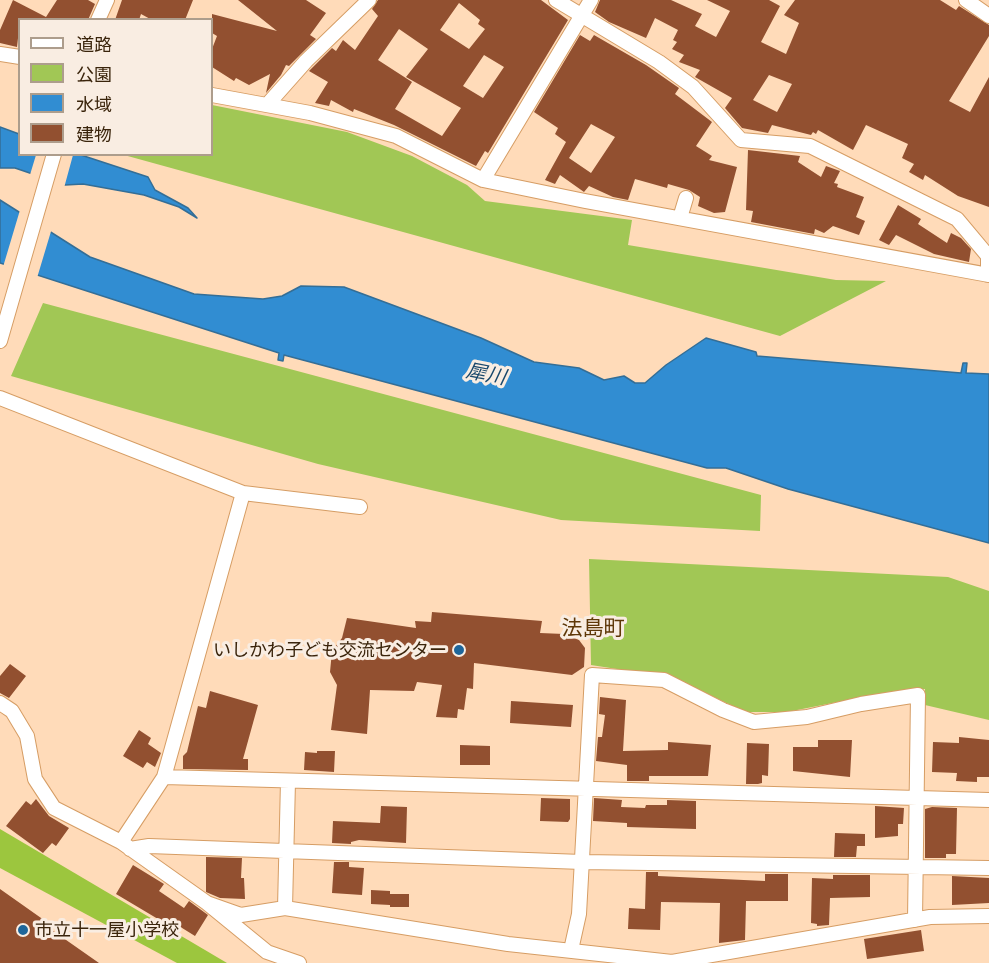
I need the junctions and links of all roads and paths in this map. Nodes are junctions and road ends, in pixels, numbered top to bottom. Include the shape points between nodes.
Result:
1 (107, 0) edge
2 (369, 0) edge
3 (556, 0) edge
4 (591, 0) edge
5 (966, 0) edge
6 (580, 16) junction
7 (989, 16) edge
8 (99, 18) edge
9 (0, 54) edge
10 (18, 57) edge
11 (213, 95) edge
12 (267, 105) junction
13 (53, 156) edge
14 (483, 180) junction
15 (686, 198) dead end
16 (680, 218) junction
17 (988, 275) edge
18 (0, 341) edge
19 (0, 398) edge
20 (243, 493) junction
21 (360, 507) dead end
22 (0, 703) edge
23 (164, 777) junction
24 (288, 781) junction
25 (584, 790) junction
26 (917, 797) junction
27 (989, 800) edge
28 (126, 845) junction
29 (287, 851) junction
30 (582, 862) junction
31 (916, 866) junction
32 (989, 868) edge
33 (207, 903) junction
34 (285, 908) junction
35 (989, 916) edge
36 (915, 920) junction
37 (571, 950) junction
38 (299, 963) edge

1 - 8 street
2 - 12 street
3 - 6 street
4 - 6 street
5 - 7 street
6 - 14 street
6 - 17 street via 659,62 693,87 741,140 810,146 957,219 988,256
9 - 10 street
11 - 12 street
12 - 14 street via 396,136
13 - 18 street
14 - 16 street
15 - 16 street
16 - 17 street
19 - 20 street
20 - 21 street
20 - 23 street
22 - 28 street via 12,711 27,736 35,779 54,808
23 - 24 street
23 - 28 street
24 - 25 street
24 - 29 street
25 - 26 street
25 - 26 street via 592,675 664,680 754,722 807,717 918,695
25 - 30 street
26 - 27 street
26 - 31 street
28 - 29 street
28 - 33 street
29 - 30 street
29 - 34 street
30 - 31 street
30 - 37 street via 579,914
31 - 32 street
31 - 36 street
33 - 34 street via 242,915
33 - 38 street via 267,952
34 - 37 street via 508,944
35 - 36 street
36 - 37 street via 672,962

